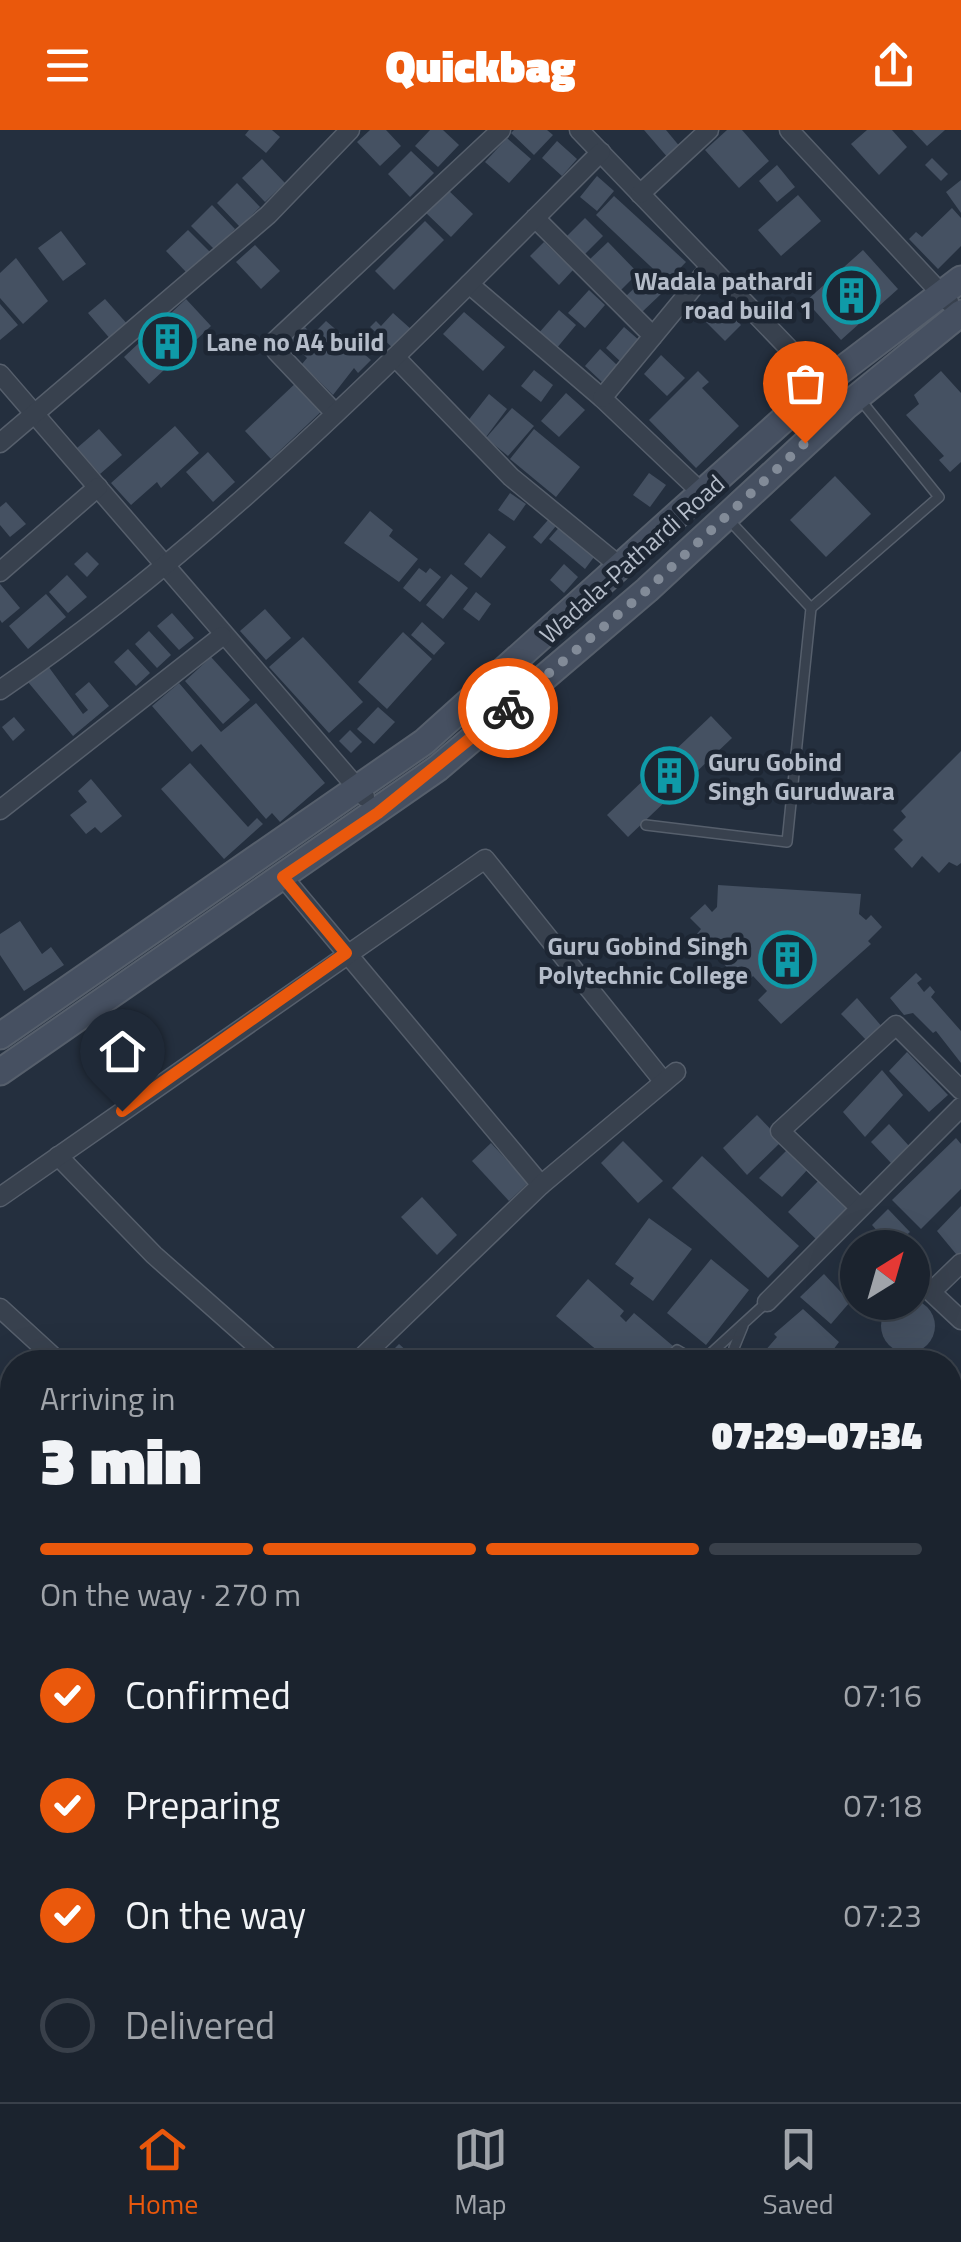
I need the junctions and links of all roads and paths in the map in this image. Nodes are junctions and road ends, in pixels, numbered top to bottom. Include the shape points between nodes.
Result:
1 (350, 130) edge
2 (500, 130) edge
3 (579, 130) edge
4 (708, 130) edge
5 (789, 130) edge
6 (600, 152) junction
7 (640, 194) junction
8 (534, 218) junction
9 (710, 267) junction
10 (468, 284) junction
11 (951, 286) edge
12 (960, 314) edge
13 (653, 336) junction
14 (396, 357) junction
15 (0, 374) edge
16 (823, 384) junction
17 (602, 398) junction
18 (851, 401) junction
19 (334, 411) junction
20 (36, 415) junction
21 (0, 444) edge
22 (98, 486) junction
23 (703, 494) junction
24 (726, 518) junction
25 (165, 566) junction
26 (622, 568) junction
27 (0, 572) edge
28 (811, 608) junction
29 (222, 636) junction
30 (0, 690) edge
31 (360, 790) junction
32 (0, 810) edge
33 (378, 813) junction
34 (646, 825) dead end
35 (283, 877) junction
36 (346, 953) junction
37 (0, 1036) edge
38 (0, 1072) edge
39 (961, 1090) edge
40 (961, 1107) edge
41 (58, 1156) junction
42 (541, 1184) junction
43 (0, 1197) edge
44 (859, 1207) junction
45 (961, 1263) edge
46 (766, 1302) joint
47 (0, 1308) edge
48 (961, 1320) edge
49 (744, 1324) junction
50 (46, 1350) edge
51 (261, 1350) edge
52 (369, 1350) edge
53 (713, 1350) edge
54 (734, 1350) edge

1 - 20 street via 268,214
2 - 19 street via 275,340 276,351
3 - 6 street
4 - 7 street
5 - 11 street
6 - 7 street
6 - 8 street
7 - 9 street
8 - 10 street
8 - 13 street
9 - 13 street
9 - 16 street
10 - 14 street
10 - 17 street
11 - 12 street
11 - 16 main road, Wadala-Pathardi Road
12 - 18 main road, Wadala-Pathardi Road
13 - 17 street
14 - 19 street
14 - 26 street via 511,478
15 - 20 street
16 - 18 street
16 - 23 main road, Wadala-Pathardi Road
17 - 23 street
18 - 24 main road, Wadala-Pathardi Road
18 - 28 lane via 940,497
19 - 25 street
20 - 21 street
20 - 22 street
22 - 25 street
22 - 27 street
23 - 26 main road, Wadala-Pathardi Road
24 - 28 lane
24 - 33 main road, Wadala-Pathardi Road
25 - 29 street
25 - 30 street
26 - 31 main road, Wadala-Pathardi Road via 502,677
28 - 34 lane via 787,842
29 - 31 street
29 - 32 street
31 - 33 street
31 - 37 main road, Wadala-Pathardi Road
33 - 35 main road, Wadala-Pathardi Road
35 - 36 street
35 - 38 main road, Wadala-Pathardi Road
36 - 41 street
36 - 42 street
36 - 42 street via 485,859 670,1077
39 - 44 street via 896,1025 780,1131
40 - 44 street
41 - 43 street
41 - 51 street via 154,1255
42 - 52 street
44 - 46 street
45 - 48 street via 931,1292
46 - 49 lane
47 - 50 street
49 - 53 lane
49 - 54 lane

